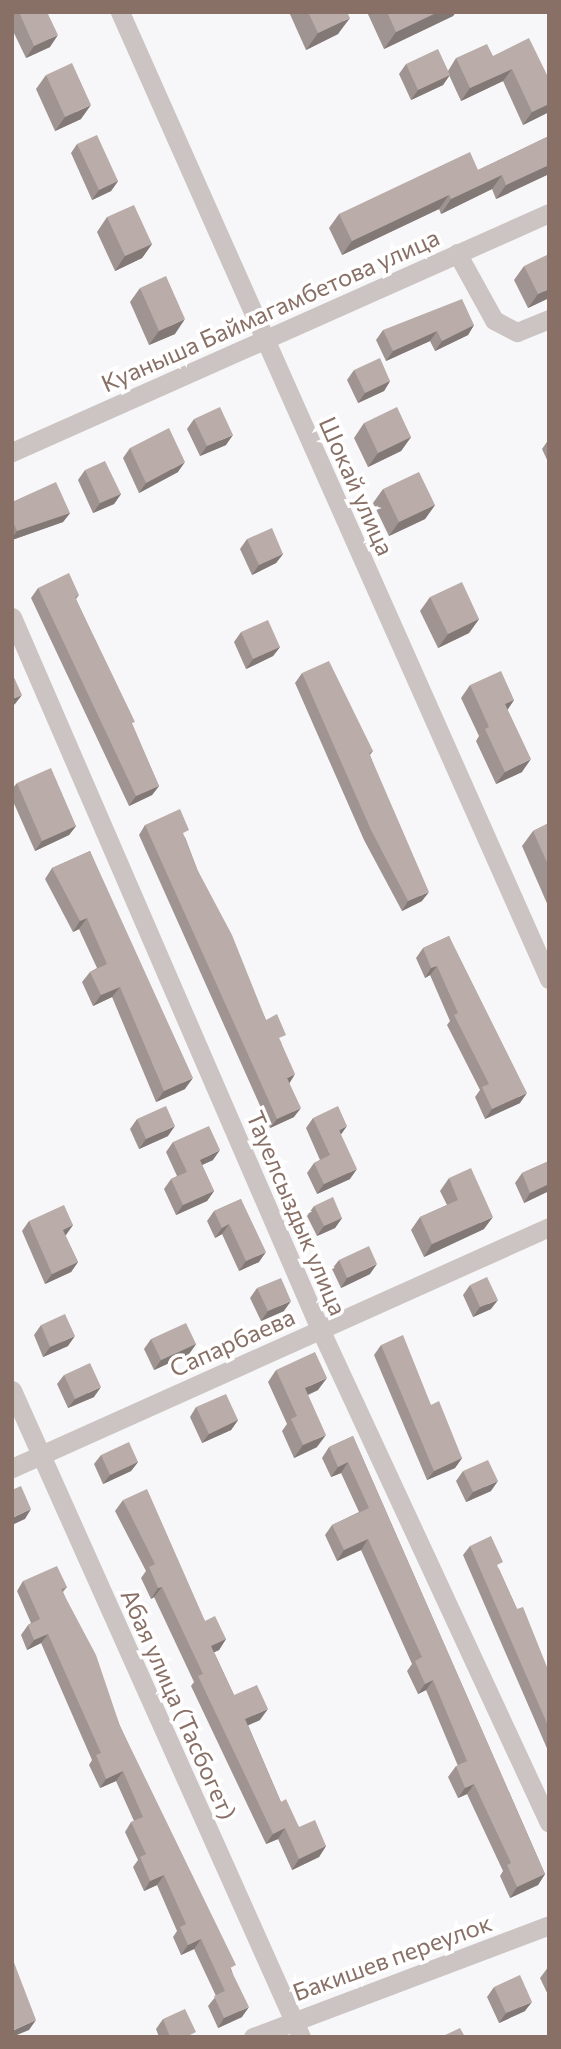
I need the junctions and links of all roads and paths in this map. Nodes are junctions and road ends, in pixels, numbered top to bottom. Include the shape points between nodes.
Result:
1 (120, 12) edge
2 (549, 213) edge
3 (457, 253) junction
4 (549, 319) edge
5 (264, 338) junction
6 (12, 452) edge
7 (12, 617) edge
8 (549, 979) edge
9 (549, 1227) edge
10 (320, 1329) junction
11 (12, 1390) edge
12 (41, 1455) junction
13 (12, 1468) edge
14 (549, 1823) edge
15 (549, 1925) edge
16 (297, 2028) edge
17 (253, 2037) edge

1 - 5 street, Шокай улица
2 - 3 street, Куаныша Баймагамбетова улица
3 - 4 street via 494,320 517,332
3 - 5 street, Куаныша Баймагамбетова улица
5 - 6 street, Куаныша Баймагамбетова улица
5 - 8 street, Шокай улица
7 - 10 street, Тауелсыздык улица
9 - 10 street, Сапарбаева
10 - 12 street, Сапарбаева
10 - 14 street, Тауелсыздык улица
11 - 12 street, Абая улица (Тасбогет)
12 - 13 street, Сапарбаева
12 - 16 street, Абая улица (Тасбогет)
15 - 16 street, Бакишев переулок
16 - 17 street, Бакишев переулок

